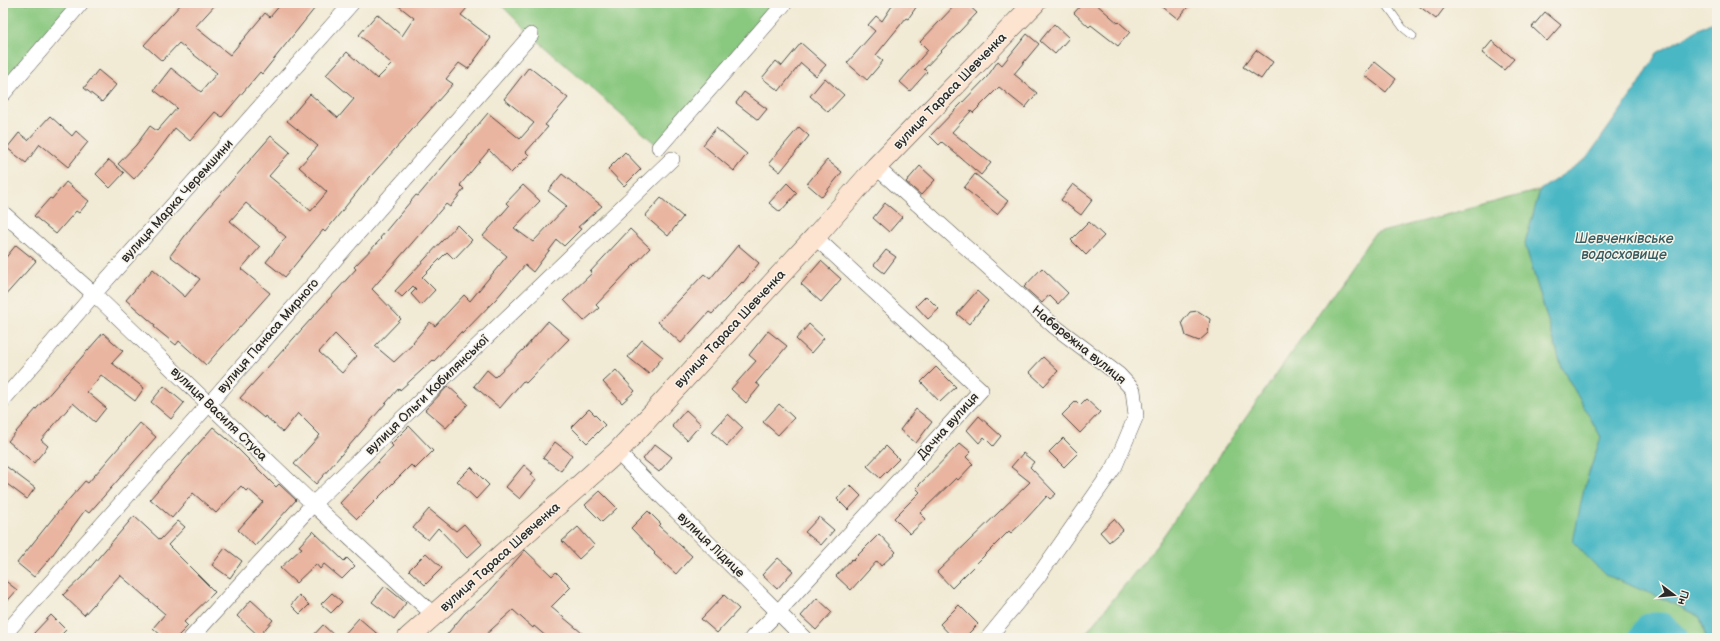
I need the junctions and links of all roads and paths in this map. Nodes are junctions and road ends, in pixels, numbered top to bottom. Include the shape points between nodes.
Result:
1 (82, 3) edge
2 (352, 3) edge
3 (785, 3) edge
4 (1035, 3) edge
5 (1385, 3) edge
6 (531, 35) dead end
7 (1413, 36) dead end
8 (3, 94) edge
9 (659, 147) dead end
10 (672, 160) dead end
11 (876, 168) junction
12 (3, 213) edge
13 (815, 237) junction
14 (94, 294) junction
15 (3, 400) edge
16 (209, 404) junction
17 (617, 452) junction
18 (313, 504) junction
19 (779, 611) junction
20 (434, 615) junction
21 (3, 636) edge
22 (191, 638) edge
23 (408, 638) edge
24 (752, 638) edge
25 (804, 638) edge
26 (988, 638) edge

1 - 8 street
2 - 14 street, вулиця Марка Черемшини
3 - 9 street
4 - 11 main road, вулиця Тараса Шевченка
5 - 7 lane via 1403,28
6 - 16 street, вулиця Панаса Мирного
10 - 18 street, вулиця Ольги Кобилянської
11 - 13 main road, вулиця Тараса Шевченка
11 - 26 street, Набережна вулиця via 1048,320 1119,375 1133,390 1136,416 1115,466 1037,578
12 - 14 street, вулиця Василя Стуса
13 - 17 main road, вулиця Тараса Шевченка
13 - 19 street, Дачна вулиця via 982,390
14 - 15 street, вулиця Марка Черемшини
14 - 16 street, вулиця Василя Стуса
16 - 18 street, вулиця Василя Стуса
16 - 21 street, вулиця Панаса Мирного
17 - 19 street, вулиця Лідице
17 - 20 main road, вулиця Тараса Шевченка
18 - 20 street, вулиця Василя Стуса
18 - 22 street, вулиця Ольги Кобилянської
19 - 24 street
19 - 25 street, вулиця Лідице
20 - 23 main road, вулиця Тараса Шевченка

